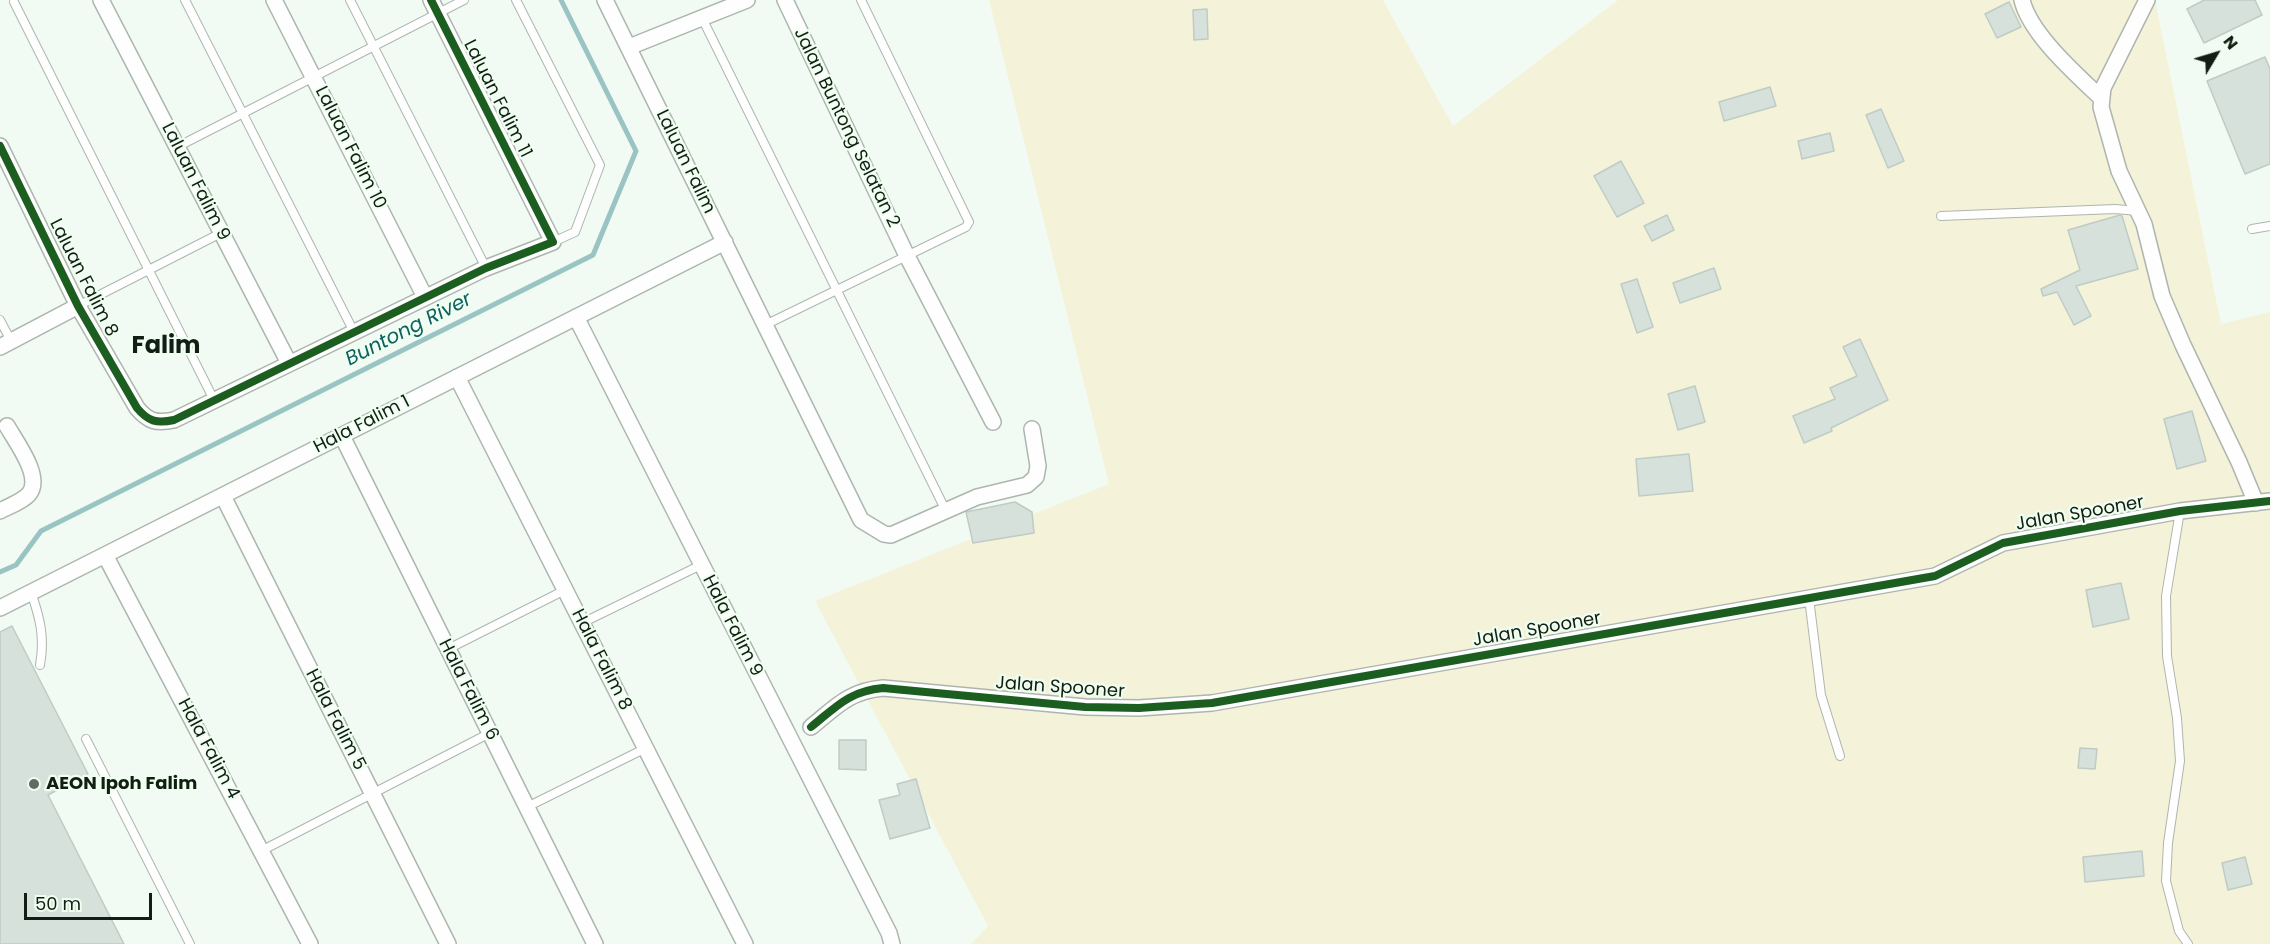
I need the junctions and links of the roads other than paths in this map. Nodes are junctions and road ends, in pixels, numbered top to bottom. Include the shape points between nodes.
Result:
1 (101, 0) edge
2 (185, 0) edge
3 (274, 0) edge
4 (350, 0) edge
5 (464, 0) edge
6 (516, 0) edge
7 (605, 0) edge
8 (747, 0) edge
9 (785, 0) edge
10 (861, 0) edge
11 (2022, 0) edge
12 (2147, 0) edge
13 (14, 2) dead end
14 (434, 7) edge
15 (702, 18) junction
16 (374, 46) junction
17 (629, 47) junction
18 (314, 77) junction
19 (2101, 98) junction
20 (243, 113) junction
21 (0, 146) edge
22 (177, 147) junction
23 (2139, 212) junction
24 (1941, 216) dead end
25 (2270, 226) edge
26 (2252, 229) dead end
27 (221, 233) junction
28 (553, 242) junction
29 (725, 242) junction
30 (907, 256) junction
31 (486, 267) junction
32 (148, 270) junction
33 (837, 290) junction
34 (425, 297) junction
35 (78, 306) junction
36 (576, 317) junction
37 (0, 320) edge
38 (765, 325) junction
39 (354, 332) junction
40 (5, 344) edge
41 (289, 363) junction
42 (457, 377) junction
43 (214, 400) junction
44 (993, 422) dead end
45 (3, 428) edge
46 (1032, 429) dead end
47 (342, 436) junction
48 (223, 496) junction
49 (2263, 502) edge
50 (0, 511) edge
51 (946, 511) junction
52 (2180, 511) junction
53 (105, 555) junction
54 (701, 565) junction
55 (565, 590) junction
56 (31, 592) junction
57 (1809, 598) junction
58 (0, 608) edge
59 (582, 623) junction
60 (448, 649) junction
61 (40, 665) dead end
62 (811, 727) dead end
63 (490, 733) junction
64 (86, 739) dead end
65 (646, 747) junction
66 (1839, 756) dead end
67 (372, 794) junction
68 (527, 807) junction
69 (261, 851) junction
70 (891, 938) edge
71 (190, 944) edge
72 (310, 944) edge
73 (448, 944) edge
74 (595, 944) edge
75 (745, 944) edge
76 (2188, 944) edge

1 - 22 street, Laluan Falim 9
2 - 20 lane
3 - 18 street, Laluan Falim 10
4 - 16 lane
5 - 14 lane
6 - 28 lane via 600,165 575,232
7 - 17 street, Laluan Falim
8 - 15 street
9 - 30 street, Jalan Buntong Selatan 2
10 - 30 lane via 969,222
11 - 19 street via 2028,18
12 - 19 street
13 - 32 lane
14 - 16 lane
14 - 28 street, Laluan Falim 11
15 - 17 street
15 - 33 lane
16 - 18 lane
16 - 31 lane
17 - 29 street, Laluan Falim
18 - 20 lane
18 - 34 street, Laluan Falim 10
19 - 23 street via 2119,171
20 - 22 lane
20 - 39 lane
21 - 35 street, Laluan Falim 8
22 - 27 street, Laluan Falim 9
23 - 24 lane via 2115,209
23 - 49 street via 2162,296 2240,462
25 - 26 lane
27 - 32 lane
27 - 41 street, Laluan Falim 9
28 - 31 street
29 - 36 street, Hala Falim 1
29 - 38 street, Laluan Falim
30 - 33 lane
30 - 44 street, Jalan Buntong Selatan 2
31 - 34 street
32 - 35 lane
32 - 43 lane
33 - 38 lane
33 - 51 lane
34 - 39 street
35 - 40 street
35 - 43 street, Laluan Falim 8 via 147,419 160,423 174,420
36 - 42 street, Hala Falim 1
36 - 54 street, Hala Falim 9
37 - 40 lane
38 - 51 street, Laluan Falim via 861,520 891,535
39 - 41 street
41 - 43 street
42 - 47 street, Hala Falim 1
42 - 55 street, Hala Falim 8
45 - 50 street via 33,474 34,484 29,494
46 - 51 street via 1036,477 1027,485 977,497
47 - 48 street, Hala Falim 1
47 - 60 street, Hala Falim 6
48 - 53 street, Hala Falim 1
48 - 67 street, Hala Falim 5
49 - 52 street, Jalan Spooner
52 - 57 street, Jalan Spooner via 2002,543 1935,576
52 - 76 lane via 2166,596 2167,656 2180,761 2166,881 2179,931
53 - 56 street, Hala Falim 1
53 - 69 street, Hala Falim 4
54 - 59 lane
54 - 70 street, Hala Falim 9
55 - 59 street, Hala Falim 8
55 - 60 lane
56 - 58 street, Hala Falim 1
56 - 61 lane via 43,631
57 - 62 street, Jalan Spooner via 1212,703 1093,707 883,688 865,690 850,696
57 - 66 lane via 1821,695
59 - 65 street, Hala Falim 8
60 - 63 street, Hala Falim 6
63 - 67 lane
63 - 68 street, Hala Falim 6
64 - 71 lane
65 - 68 lane
65 - 75 street, Hala Falim 8
67 - 69 lane
67 - 73 street, Hala Falim 5
68 - 74 street, Hala Falim 6
69 - 72 street, Hala Falim 4

